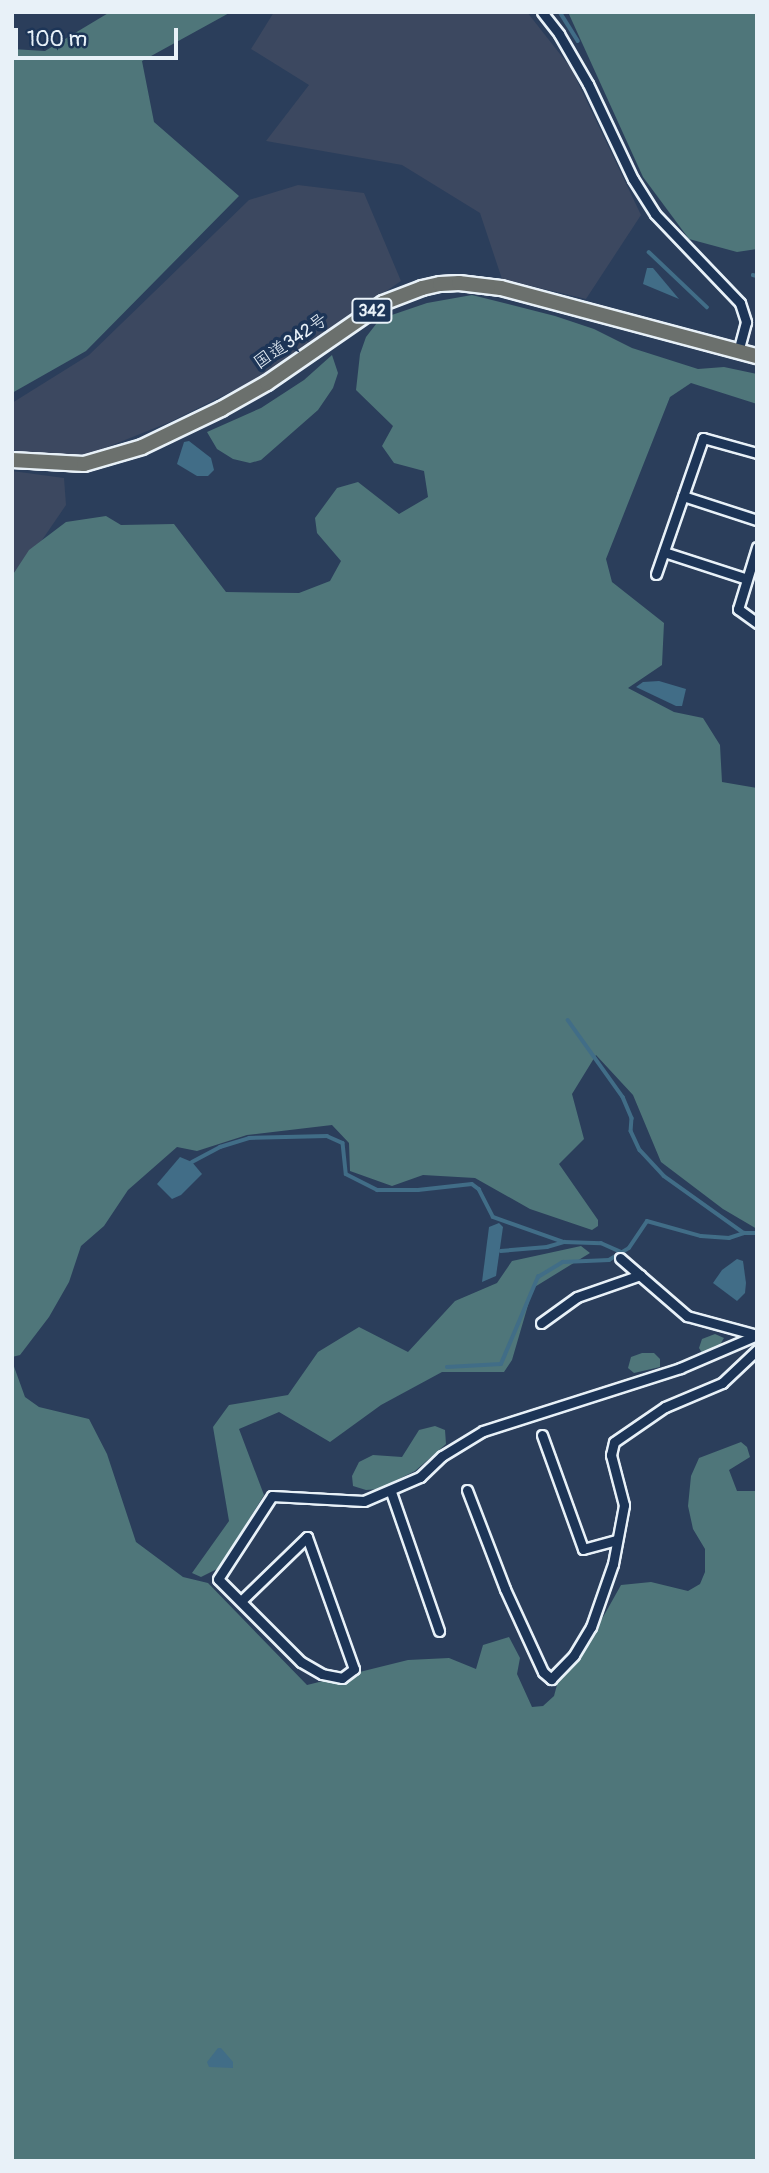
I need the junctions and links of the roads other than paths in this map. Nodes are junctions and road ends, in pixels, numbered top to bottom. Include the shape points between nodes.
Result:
1 (542, 12) edge
2 (738, 351) junction
3 (757, 356) edge
4 (757, 453) edge
5 (12, 460) edge
6 (683, 496) junction
7 (757, 520) edge
8 (757, 547) edge
9 (664, 552) junction
10 (656, 574) dead end
11 (747, 579) junction
12 (757, 623) edge
13 (620, 1258) dead end
14 (640, 1275) junction
15 (541, 1323) dead end
16 (757, 1335) edge
17 (757, 1350) edge
18 (542, 1435) dead end
19 (467, 1490) dead end
20 (391, 1492) junction
21 (617, 1540) junction
22 (241, 1601) junction
23 (439, 1630) dead end

1 - 2 street via 588,84 648,204 740,303 746,322
2 - 3 highway, 国道342号 / 342
2 - 5 highway, 国道342号 / 342 via 501,288 440,285 383,303 256,389 142,447 85,464
4 - 6 street via 702,438
6 - 7 street
6 - 9 street
8 - 11 street
9 - 10 street
9 - 11 street
11 - 12 street via 738,609
13 - 14 street
14 - 15 street via 577,1297
14 - 16 street via 687,1316
16 - 20 street via 680,1368 483,1431 442,1456 420,1477
17 - 21 street via 722,1383 665,1407 614,1442 611,1455 624,1505
18 - 21 street via 583,1549
19 - 21 street via 505,1589 547,1678 558,1675 591,1627
20 - 22 street via 364,1501 272,1496 218,1579
20 - 23 street
22 - 22 street via 301,1662 322,1674 342,1678 354,1669 307,1537

